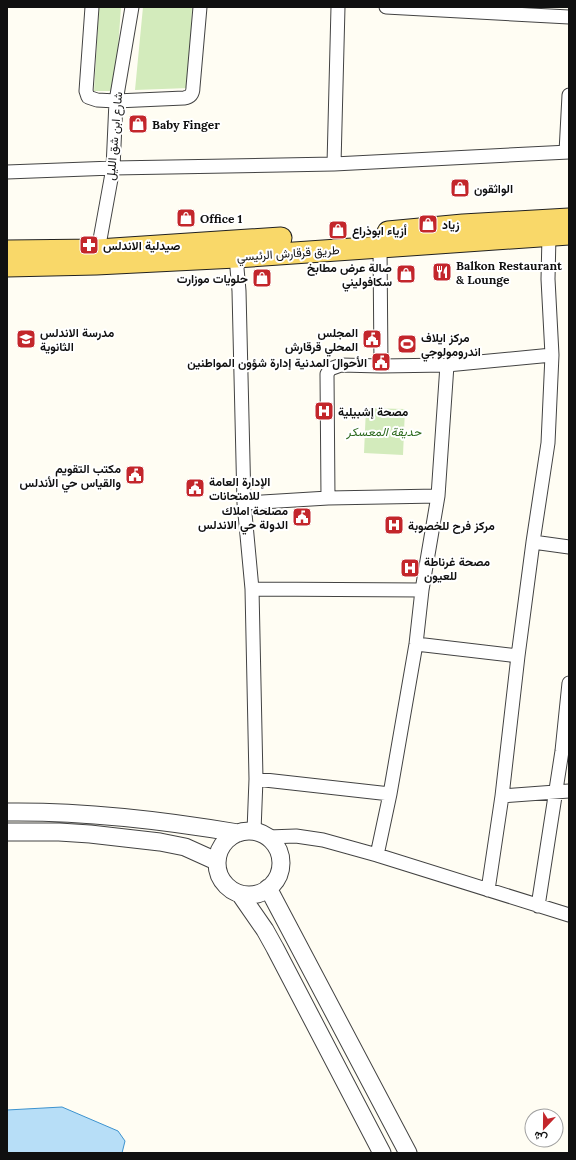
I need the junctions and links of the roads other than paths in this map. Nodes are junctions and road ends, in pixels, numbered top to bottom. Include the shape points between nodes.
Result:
1 (92, 7) edge
2 (132, 7) edge
3 (200, 7) edge
4 (338, 7) edge
5 (386, 7) edge
6 (569, 17) edge
7 (569, 94) edge
8 (116, 100) junction
9 (568, 152) edge
10 (334, 164) junction
11 (113, 168) junction
12 (7, 172) edge
13 (569, 219) edge
14 (559, 235) edge
15 (380, 247) junction
16 (7, 251) edge
17 (97, 257) junction
18 (236, 257) junction
19 (7, 266) edge
20 (552, 356) junction
21 (447, 365) junction
22 (381, 366) junction
23 (438, 496) junction
24 (328, 498) junction
25 (244, 503) junction
26 (533, 542) junction
27 (569, 548) edge
28 (252, 589) junction
29 (422, 590) junction
30 (416, 644) junction
31 (518, 656) junction
32 (569, 683) edge
33 (256, 779) junction
34 (569, 790) edge
35 (556, 791) junction
36 (390, 794) junction
37 (502, 796) junction
38 (7, 812) edge
39 (7, 832) edge
40 (238, 833) junction
41 (261, 834) junction
42 (377, 855) junction
43 (216, 861) junction
44 (268, 888) junction
45 (488, 890) junction
46 (240, 894) junction
47 (538, 906) junction
48 (569, 915) edge
49 (382, 1153) edge
50 (408, 1153) edge

1 - 8 street via 86,91 88,96 97,100
2 - 8 street, شارع ابن شق الليل
3 - 8 street via 191,94 187,98
4 - 10 street
5 - 6 street
7 - 9 street
8 - 11 street, شارع ابن شق الليل
9 - 10 street
10 - 11 street
11 - 12 street
11 - 17 street, شارع ابن شق الليل
13 - 17 main road, طريق قرقارش الرئيسي via 463,225
14 - 15 main road, طريق قرقارش الرئيسي
14 - 20 street via 548,279
15 - 18 main road, طريق قرقارش الرئيسي
15 - 22 street
16 - 17 main road, طريق قرقارش الرئيسي
17 - 18 main road, طريق قرقارش الرئيسي
17 - 19 main road, طريق قرقارش الرئيسي
18 - 25 street
20 - 21 street
20 - 26 street via 548,443
21 - 22 street
21 - 23 street
22 - 24 street via 341,365 328,372
23 - 24 street
23 - 29 street
24 - 25 street
25 - 28 street
26 - 27 street
26 - 31 street
28 - 29 street
28 - 33 street
29 - 30 street
30 - 31 street
30 - 36 street
31 - 37 street
32 - 35 street
33 - 36 street
33 - 41 street
34 - 35 street
35 - 37 street
35 - 47 street
36 - 42 street
37 - 45 street
38 - 40 street via 88,814 178,823
39 - 43 street via 90,834 166,842 185,847
40 - 41 street via 246,831
40 - 43 street via 225,841
41 - 42 street via 309,838
41 - 44 street via 276,845 280,855 279,875
42 - 45 street
43 - 46 street via 222,881
44 - 46 street via 260,893
44 - 50 street
45 - 47 street
46 - 49 street via 275,948
47 - 48 street

